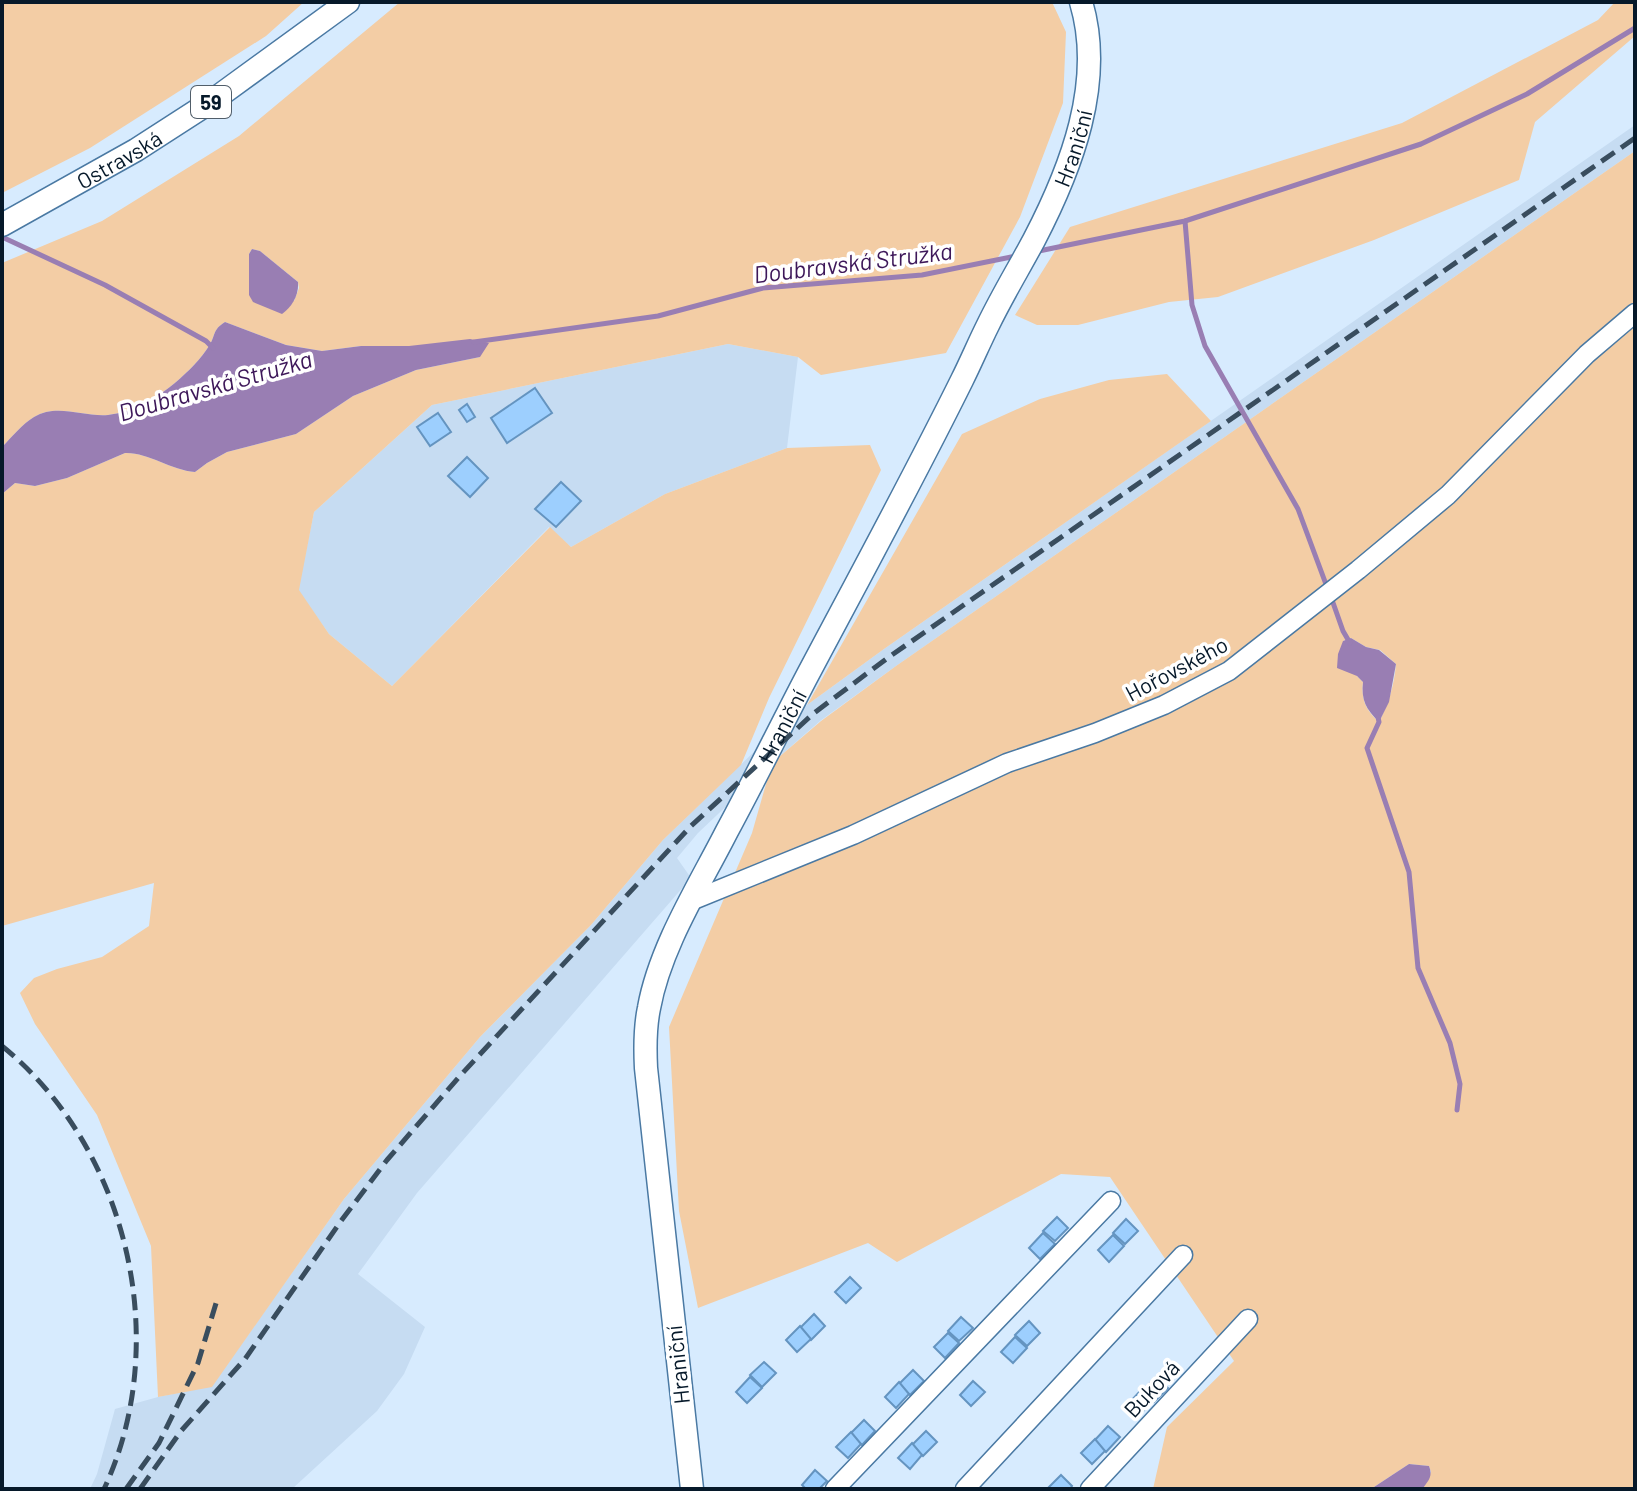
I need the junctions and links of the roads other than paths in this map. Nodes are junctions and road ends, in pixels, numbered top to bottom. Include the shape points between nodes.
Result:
1 (348, 2) edge
2 (1081, 2) edge
3 (2, 225) edge
4 (1635, 313) edge
5 (691, 901) junction
6 (1111, 1201) dead end
7 (1183, 1255) dead end
8 (1248, 1319) dead end
9 (692, 1489) edge
10 (835, 1489) edge
11 (965, 1489) edge
12 (1090, 1489) edge

1 - 3 main road, Ostravská / 59 via 162,134
2 - 5 main road, Hraniční via 1088,26 1088,81 1062,179
4 - 5 street, Hořovského via 1587,354 1448,495 1229,671 1164,705 1007,763 853,835
5 - 9 main road, Hraniční via 653,990 645,1049
6 - 10 street
7 - 11 street
8 - 12 street, Buková

